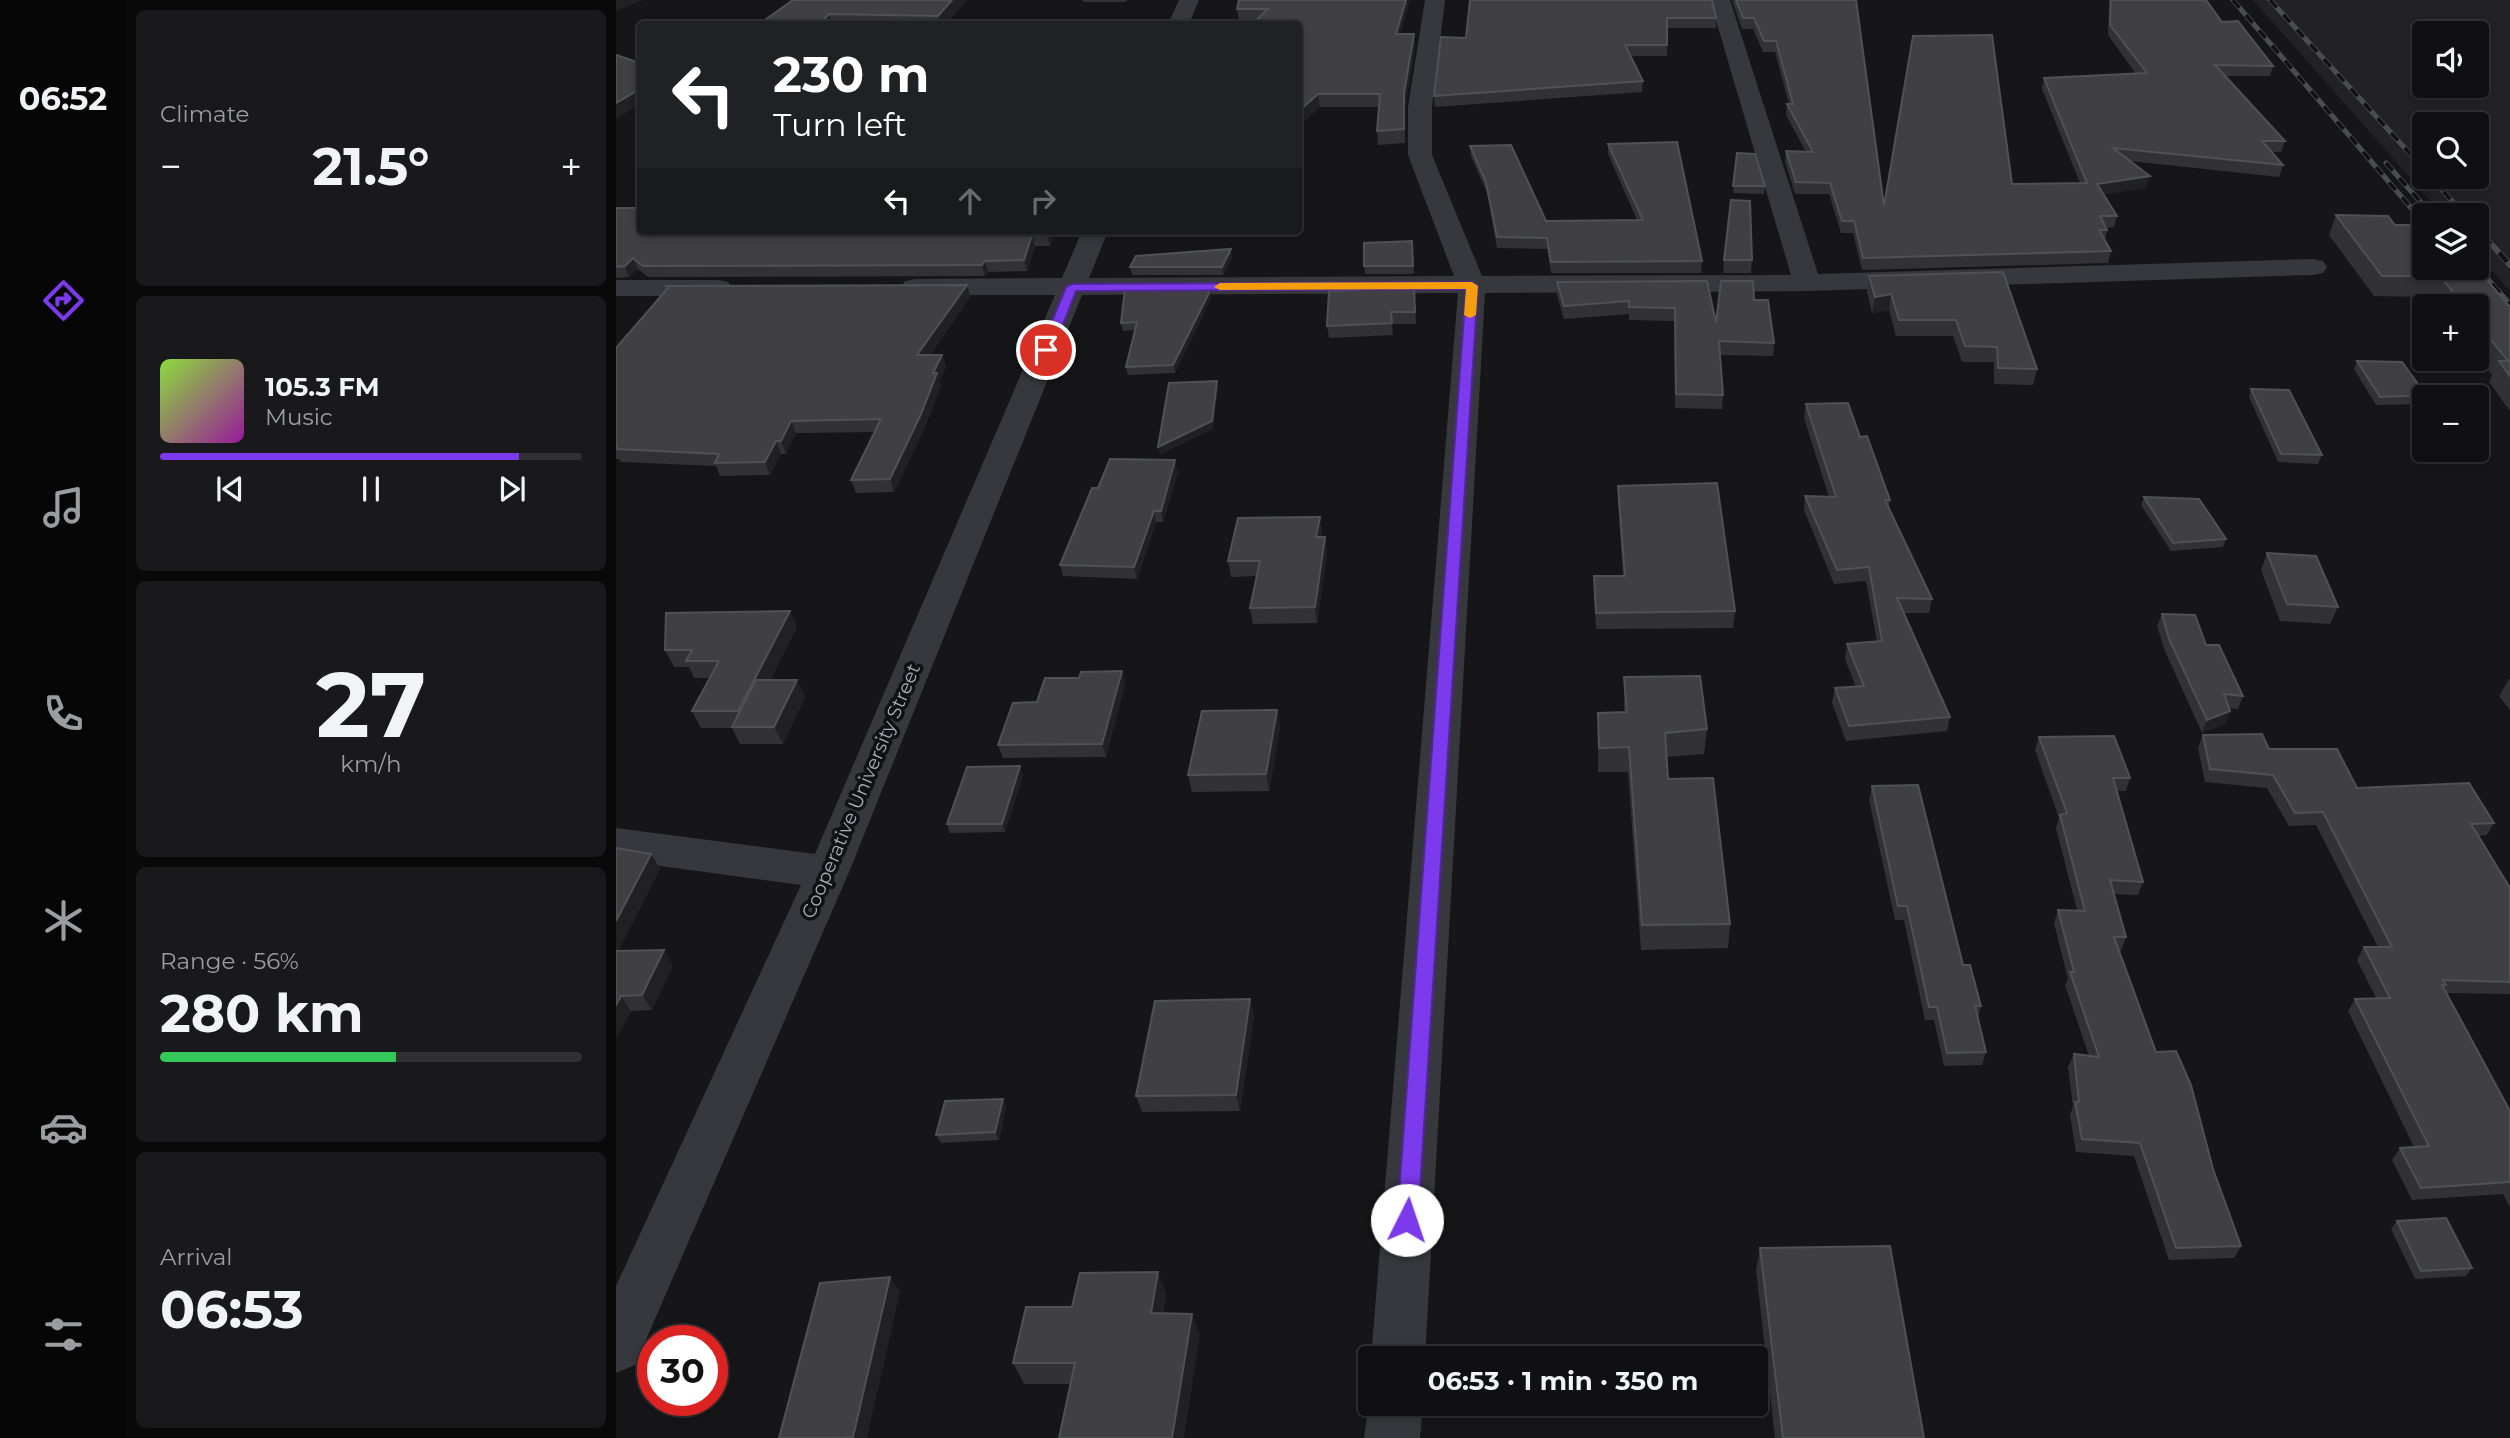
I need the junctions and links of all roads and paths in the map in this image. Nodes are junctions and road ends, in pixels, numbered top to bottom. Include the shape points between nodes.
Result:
1 (1189, 0) edge
2 (1435, 0) edge
3 (1720, 0) edge
4 (1180, 21) edge
5 (1093, 235) edge
6 (2312, 267) dead end
7 (1807, 283) junction
8 (1472, 286) junction
9 (1072, 287) junction
10 (616, 288) edge
11 (740, 288) edge
12 (892, 288) edge
13 (616, 844) edge
14 (828, 872) junction
15 (616, 1346) edge
16 (1399, 1346) edge
17 (1394, 1416) edge
18 (1392, 1438) edge

1 - 4 street
2 - 8 street via 1420,107 1420,155
3 - 7 street
5 - 9 street, Cooperative University Street
6 - 7 street
7 - 8 street
8 - 9 street
8 - 16 street
9 - 12 street
9 - 14 street, Cooperative University Street
10 - 11 street
13 - 14 street
14 - 15 street, Cooperative University Street
17 - 18 street

